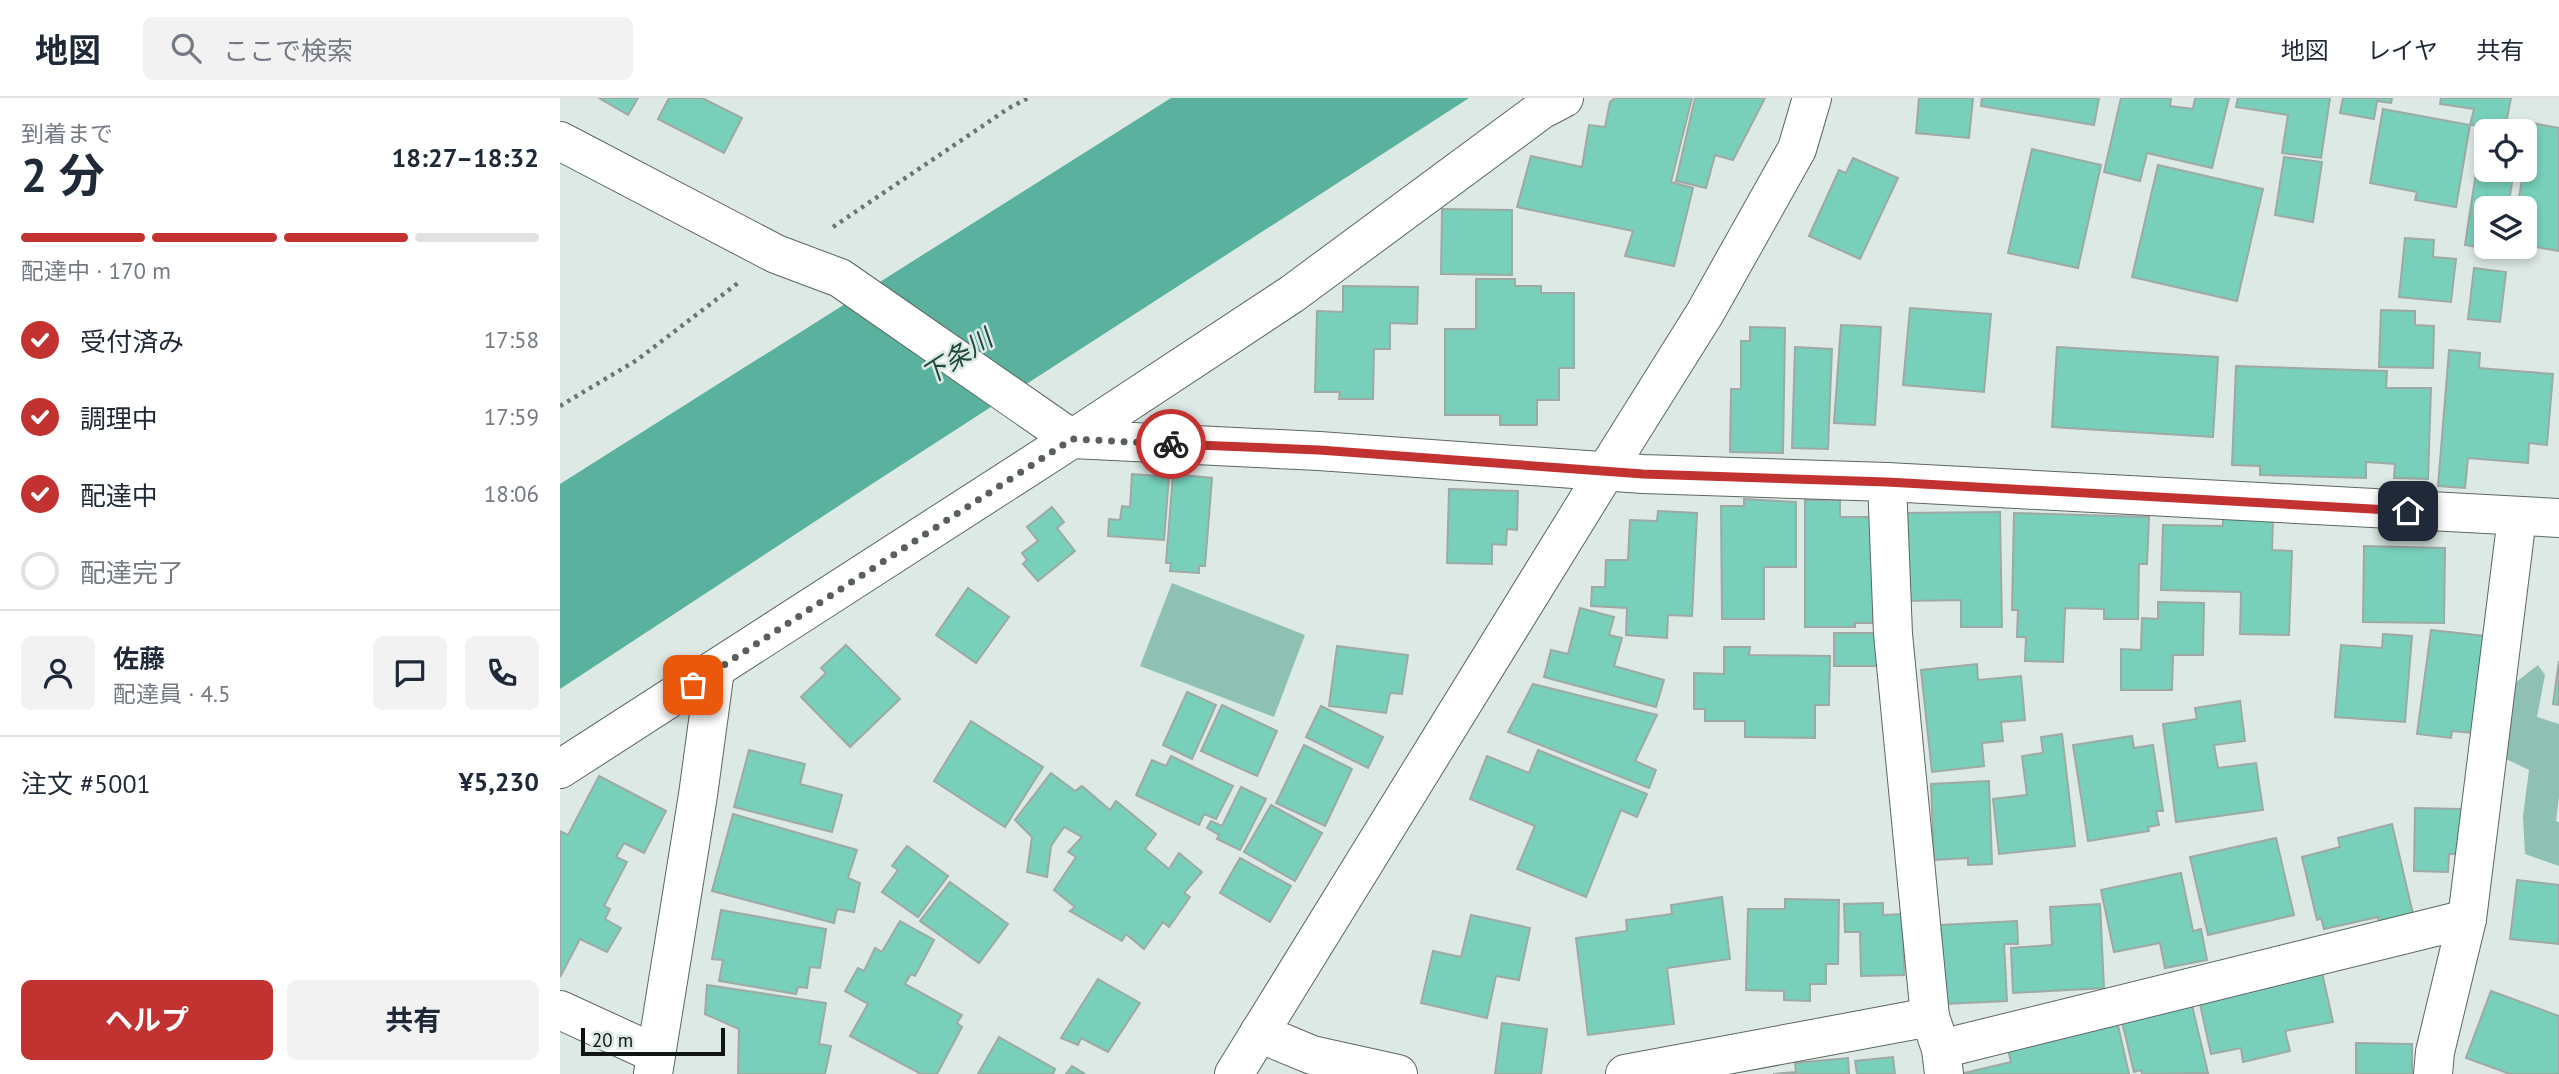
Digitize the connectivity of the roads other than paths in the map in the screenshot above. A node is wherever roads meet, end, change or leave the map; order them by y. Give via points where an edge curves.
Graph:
1 (1564, 98) edge
2 (1812, 98) edge
3 (560, 141) edge
4 (1072, 439) junction
5 (1606, 471) junction
6 (1887, 482) junction
7 (2517, 517) junction
8 (2559, 518) edge
9 (715, 670) junction
10 (560, 769) edge
11 (2467, 919) junction
12 (560, 1010) edge
13 (1259, 1033) junction
14 (1938, 1047) edge
15 (654, 1064) edge
16 (1234, 1074) edge
17 (1398, 1074) edge
18 (1625, 1074) edge
19 (2433, 1074) edge

1 - 4 street via 1541,110 1292,293
2 - 5 street via 1797,149 1705,313
3 - 4 street via 783,257 840,278
4 - 5 street via 1319,450
4 - 9 street
5 - 6 street
5 - 13 street
6 - 7 street
6 - 14 street via 1892,634
7 - 8 street
7 - 11 street
9 - 10 street
9 - 15 street
11 - 14 street
11 - 19 street
12 - 15 street
13 - 16 street
13 - 17 street via 1312,1055
14 - 18 street

